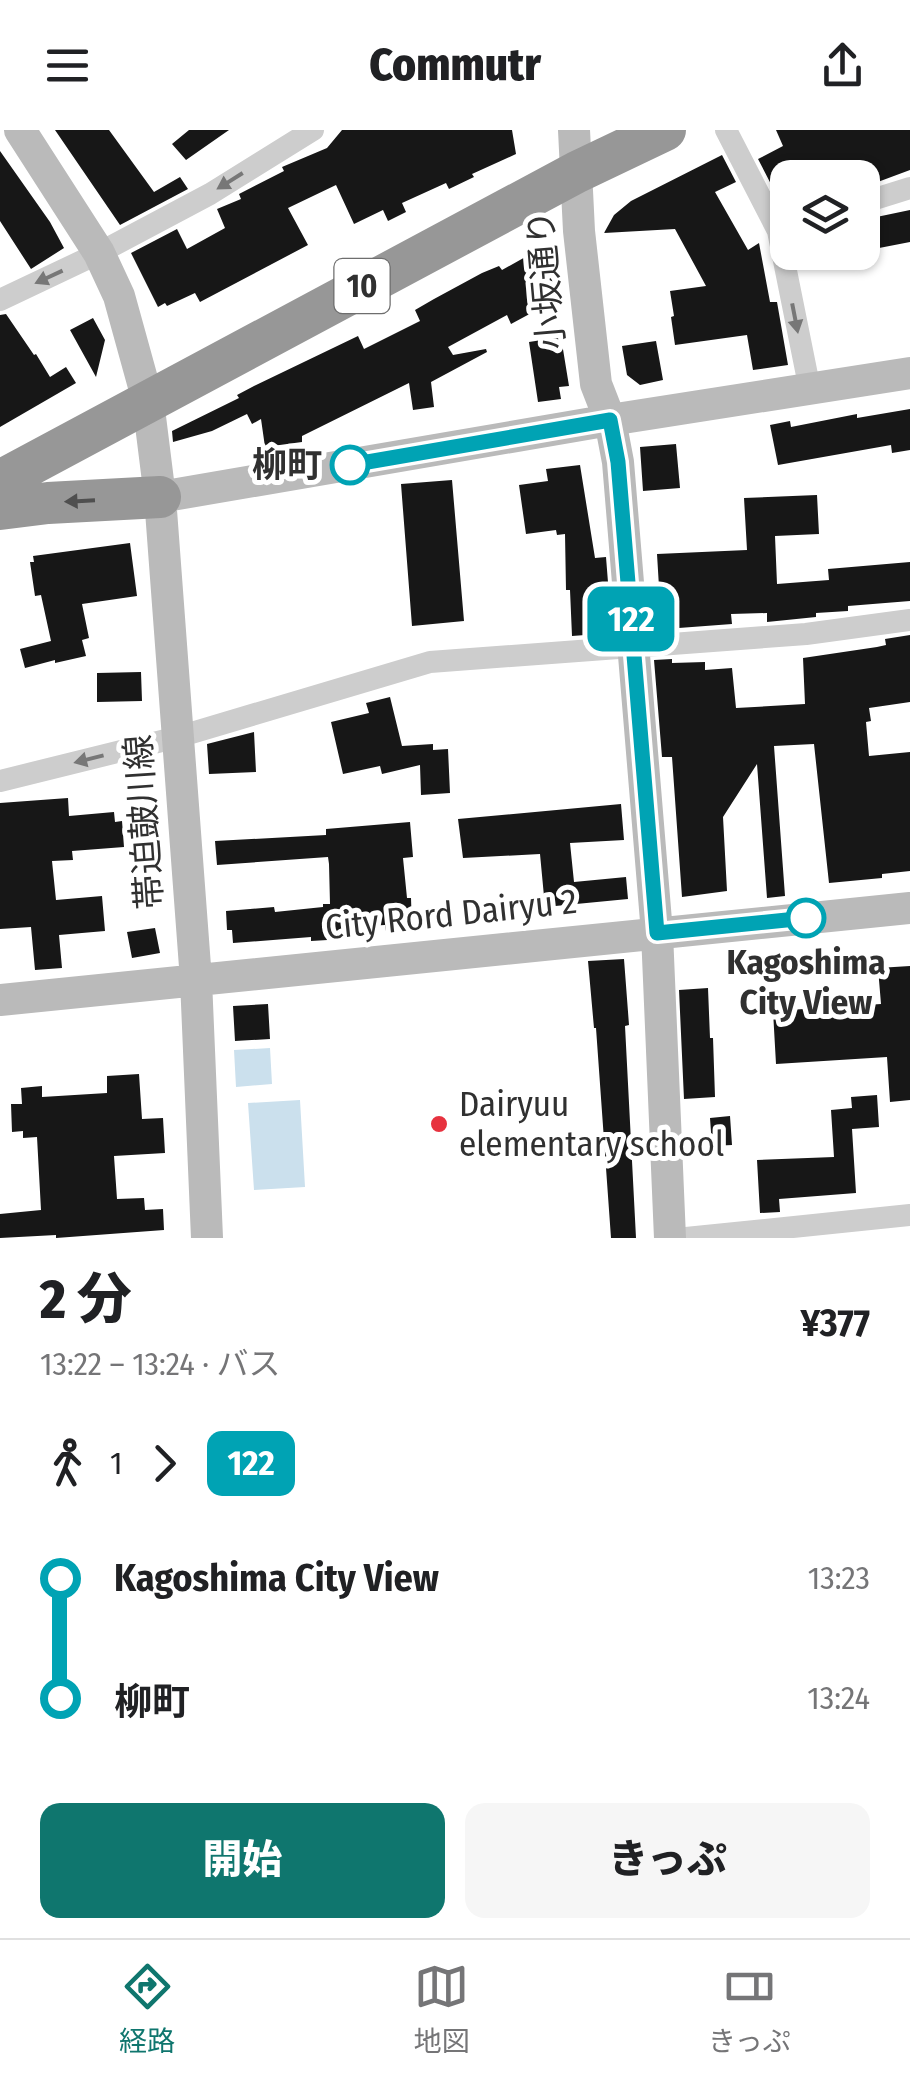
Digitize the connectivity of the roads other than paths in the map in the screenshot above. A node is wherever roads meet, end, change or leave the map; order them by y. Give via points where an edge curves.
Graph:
1 (20, 130) edge
2 (313, 130) edge
3 (664, 130) edge
4 (726, 130) edge
5 (575, 151) edge
6 (910, 188) edge
7 (880, 197) edge
8 (770, 207) edge
9 (99, 254) junction
10 (790, 270) edge
11 (0, 300) edge
12 (910, 374) edge
13 (810, 390) junction
14 (148, 401) junction
15 (610, 420) junction
16 (0, 481) edge
17 (160, 498) junction
18 (0, 509) edge
19 (910, 620) edge
20 (633, 647) junction
21 (178, 737) junction
22 (0, 781) edge
23 (910, 908) edge
24 (657, 933) junction
25 (196, 980) junction
26 (0, 1000) edge
27 (910, 1215) edge
28 (208, 1238) edge
29 (670, 1238) edge
30 (686, 1238) edge

1 - 9 street, 帯迫皷川線
2 -> 9 street
3 - 5 highway, 10
4 - 8 street
5 - 14 highway, 10
5 - 15 street, 小坂通り via 596,384
6 - 7 street
9 -> 11 street
9 - 14 street, 帯迫皷川線 via 119,296
10 -> 13 street
12 - 13 street
13 - 15 street
14 - 16 highway, 10
14 - 17 street, 帯迫皷川線
15 - 17 street
15 - 20 street, 小坂通り
17 -> 18 highway
17 - 21 street, 帯迫皷川線
19 - 20 street
20 - 21 street via 430,662
20 - 24 street, 小坂通り
21 -> 22 street
21 - 25 street, 帯迫皷川線
23 - 24 street, City Rord Dairyu 2
24 - 25 street, City Rord Dairyu 2
24 - 29 street, 小坂通り
25 - 26 street, City Rord Dairyu 2
25 - 28 street, 帯迫皷川線
27 - 30 street

